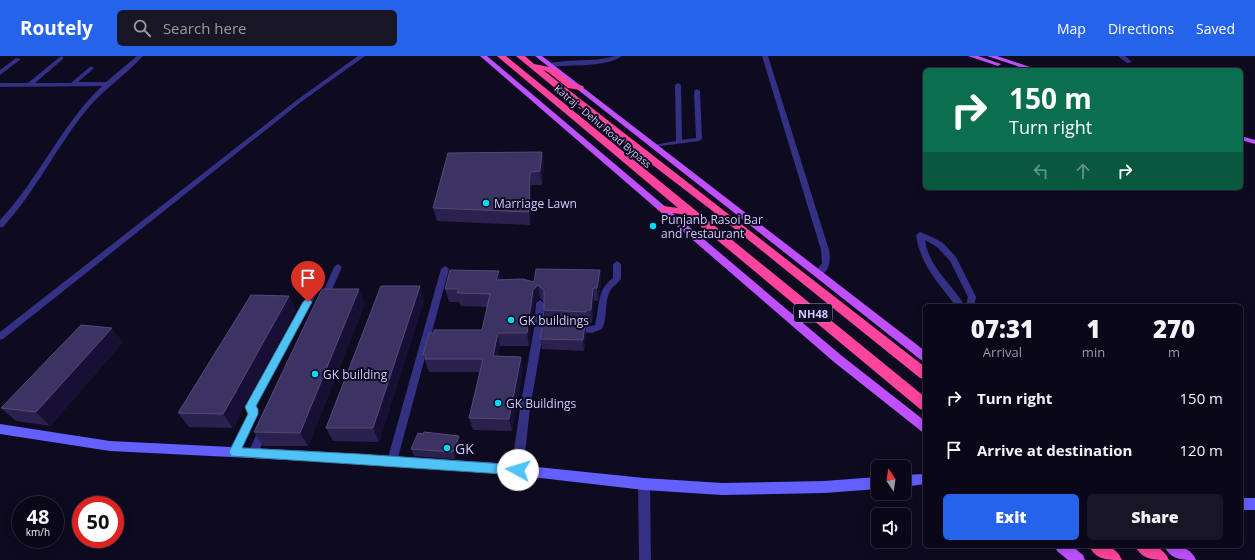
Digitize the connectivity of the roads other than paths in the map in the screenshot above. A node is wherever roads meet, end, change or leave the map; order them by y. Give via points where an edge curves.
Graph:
1 (140, 56) edge
2 (362, 56) edge
3 (483, 56) edge
4 (501, 56) edge
5 (520, 56) edge
6 (538, 56) edge
7 (619, 56) edge
8 (765, 56) edge
9 (971, 56) edge
10 (990, 56) edge
11 (1121, 56) edge
12 (61, 58) dead end
13 (18, 59) dead end
14 (1129, 62) dead end
15 (531, 65) junction
16 (549, 65) junction
17 (91, 68) dead end
18 (1010, 68) edge
19 (1029, 68) edge
20 (0, 73) edge
21 (73, 84) junction
22 (107, 84) junction
23 (0, 85) edge
24 (29, 85) junction
25 (678, 85) dead end
26 (580, 88) junction
27 (697, 91) dead end
28 (1243, 133) edge
29 (1255, 136) edge
30 (1243, 139) edge
31 (679, 141) junction
32 (1255, 142) edge
33 (655, 146) junction
34 (663, 209) junction
35 (690, 212) junction
36 (0, 225) edge
37 (617, 264) dead end
38 (338, 267) dead end
39 (445, 269) dead end
40 (819, 273) junction
41 (322, 276) dead end
42 (540, 303) dead end
43 (960, 304) edge
44 (970, 304) edge
45 (318, 311) edge
46 (561, 329) edge
47 (0, 337) edge
48 (923, 355) edge
49 (923, 372) edge
50 (923, 403) edge
51 (269, 420) edge
52 (923, 426) edge
53 (0, 429) edge
54 (234, 452) junction
55 (253, 453) junction
56 (392, 461) junction
57 (518, 470) junction
58 (923, 479) edge
59 (911, 480) edge
60 (644, 484) junction
61 (871, 484) edge
62 (1243, 504) edge
63 (1255, 504) edge
64 (1064, 548) edge
65 (1099, 548) edge
66 (1146, 548) edge
67 (1174, 548) edge
68 (645, 560) edge
69 (1078, 560) edge
70 (1114, 560) edge
71 (1161, 560) edge
72 (1189, 560) edge

1 - 22 street
2 - 47 street via 299,101
3 - 34 main road
4 - 35 highway, Katraj - Dehu Road Bypass / NH48
5 - 15 highway, NH48
6 - 16 main road
7 - 16 street via 599,62 564,62
8 - 40 street via 825,250 827,262
9 - 18 main road
10 - 19 main road
11 - 14 street
12 - 24 street
13 - 20 street
15 - 26 highway via 551,70 571,86
15 - 49 highway, NH48
16 - 26 main road
17 - 21 street
21 - 22 street
21 - 24 street
22 - 36 street via 96,93 74,121 22,200
23 - 24 street
25 - 31 street
26 - 33 main road
27 - 31 street via 699,139
28 - 29 main road
30 - 32 main road
31 - 33 street
33 - 40 main road
34 - 35 highway
34 - 52 main road via 838,359
35 - 50 highway, NH48
37 - 46 street via 617,279 605,291 599,327 592,330
38 - 45 street
39 - 56 street
40 - 48 main road
41 - 54 street via 250,407 253,414
42 - 57 street via 542,328 525,409
43 - 44 street via 929,264 920,247 920,235 931,238 952,255 972,297
51 - 55 street
53 - 54 main road via 110,446
54 - 55 main road
55 - 56 main road
56 - 57 main road
57 - 60 main road
58 - 59 main road
60 - 61 main road via 722,489
60 - 68 street
62 - 63 main road
64 - 69 main road
65 - 70 highway
66 - 71 highway
67 - 72 main road

